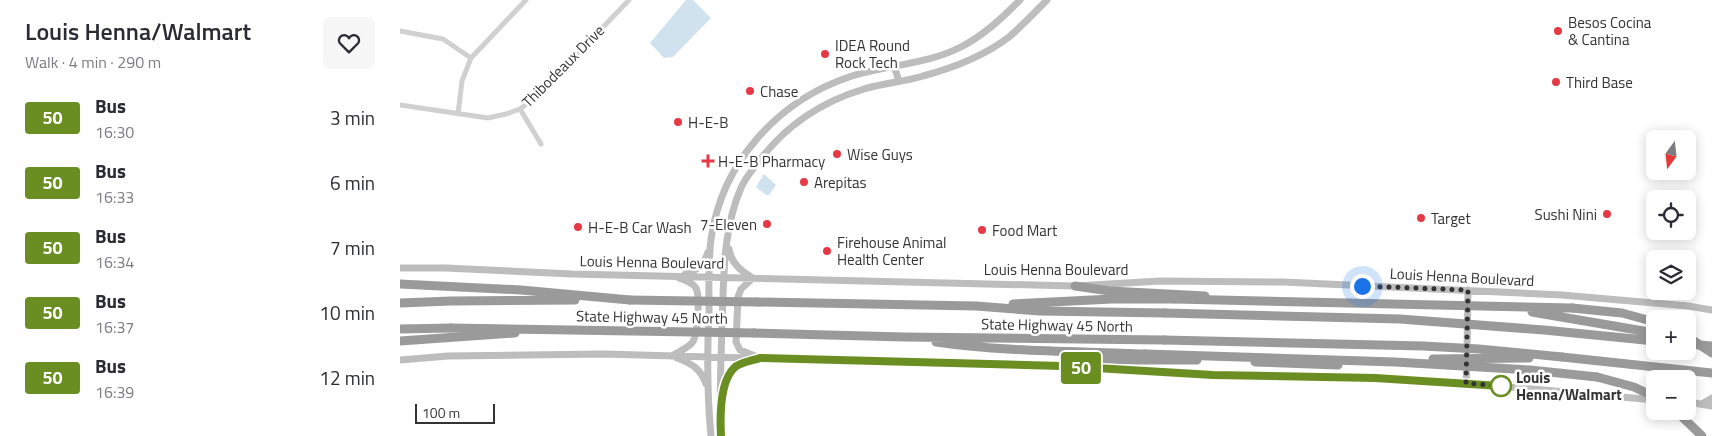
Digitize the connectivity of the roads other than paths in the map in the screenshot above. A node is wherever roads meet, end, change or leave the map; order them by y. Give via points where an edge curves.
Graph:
1 (526, 0) edge
2 (629, 0) edge
3 (1020, 0) edge
4 (1047, 0) edge
5 (400, 31) edge
6 (471, 58) junction
7 (894, 66) junction
8 (899, 81) junction
9 (400, 105) edge
10 (520, 110) junction
11 (458, 114) junction
12 (541, 144) dead end
13 (711, 240) junction
14 (727, 241) junction
15 (400, 268) edge
16 (675, 276) junction
17 (710, 277) junction
18 (724, 277) junction
19 (753, 278) junction
20 (400, 284) edge
21 (1075, 286) junction
22 (1468, 290) junction
23 (630, 300) junction
24 (400, 302) edge
25 (976, 306) junction
26 (1711, 310) edge
27 (1646, 319) edge
28 (400, 329) edge
29 (1646, 331) edge
30 (451, 332) junction
31 (904, 337) junction
32 (1646, 340) edge
33 (400, 341) edge
34 (1696, 341) edge
35 (1696, 343) edge
36 (1696, 345) edge
37 (1712, 346) edge
38 (1712, 353) edge
39 (672, 356) junction
40 (707, 356) junction
41 (721, 357) junction
42 (1562, 357) junction
43 (760, 358) junction
44 (400, 360) edge
45 (1062, 366) junction
46 (1712, 373) edge
47 (1466, 383) junction
48 (707, 387) junction
49 (1646, 394) edge
50 (1646, 398) edge
51 (1712, 398) edge
52 (722, 401) junction
53 (1696, 403) edge
54 (1702, 404) junction
55 (1712, 407) edge
56 (1685, 420) edge
57 (711, 436) edge
58 (721, 436) edge
59 (1702, 436) edge

1 - 6 street
2 - 10 street, Thibodeaux Drive
3 - 7 main road via 996,24 961,47
4 - 8 main road via 995,46 957,66
5 - 6 street via 444,39
6 - 11 street via 462,81
7 - 8 main road
7 - 13 main road via 834,82 804,97 777,117 758,137 727,182
8 - 14 main road via 843,96 808,114 785,132 741,187
9 - 11 street, Thibodeaux Drive
10 - 11 street, Thibodeaux Drive via 488,118
10 - 12 street
13 - 16 main road via 706,261 700,268
13 - 17 main road
14 - 18 main road
14 - 19 main road via 730,257 736,266
15 - 16 main road, Louis Henna Boulevard
16 - 17 main road, Louis Henna Boulevard
16 - 39 main road via 696,288 698,298 693,342
17 - 18 main road, Louis Henna Boulevard
17 - 40 main road
18 - 19 main road, Louis Henna Boulevard
18 - 41 main road
19 - 21 main road, Louis Henna Boulevard
19 - 43 main road via 741,289 738,297 736,342 740,350
20 - 23 highway
21 - 22 main road, Louis Henna Boulevard via 1160,281 1273,282
21 - 29 highway, bridge via 1110,291 1521,310
22 - 26 main road, Louis Henna Boulevard via 1562,295
22 - 47 main road
23 - 24 highway, State Highway 45 North
23 - 25 highway, State Highway 45 North, bridge
25 - 27 highway, bridge via 1175,299 1572,308 1622,312
25 - 32 highway, State Highway 45 North, bridge via 1040,311 1409,320
28 - 30 highway, State Highway 45 North
30 - 31 highway, State Highway 45 North, bridge via 568,330
30 - 33 highway
31 - 42 highway, State Highway 45 North, bridge via 1432,346
31 - 49 highway, bridge via 963,346 1530,370 1597,378 1634,387
34 - 37 highway, bridge
35 - 38 highway, bridge
36 - 37 highway, bridge
39 - 40 main road
39 - 44 main road via 448,356
39 - 48 main road via 696,368
40 - 41 main road
40 - 48 main road
41 - 43 main road
41 - 52 main road
42 - 45 highway, bridge via 1414,359 1338,366 1221,360 1105,360
42 - 46 highway, State Highway 45 North
43 - 45 main road
43 - 52 main road via 733,369
45 - 47 main road via 1213,375
47 - 50 main road
48 - 57 main road
51 - 54 main road
52 - 58 main road
53 - 54 main road
54 - 55 main road
56 - 59 highway

